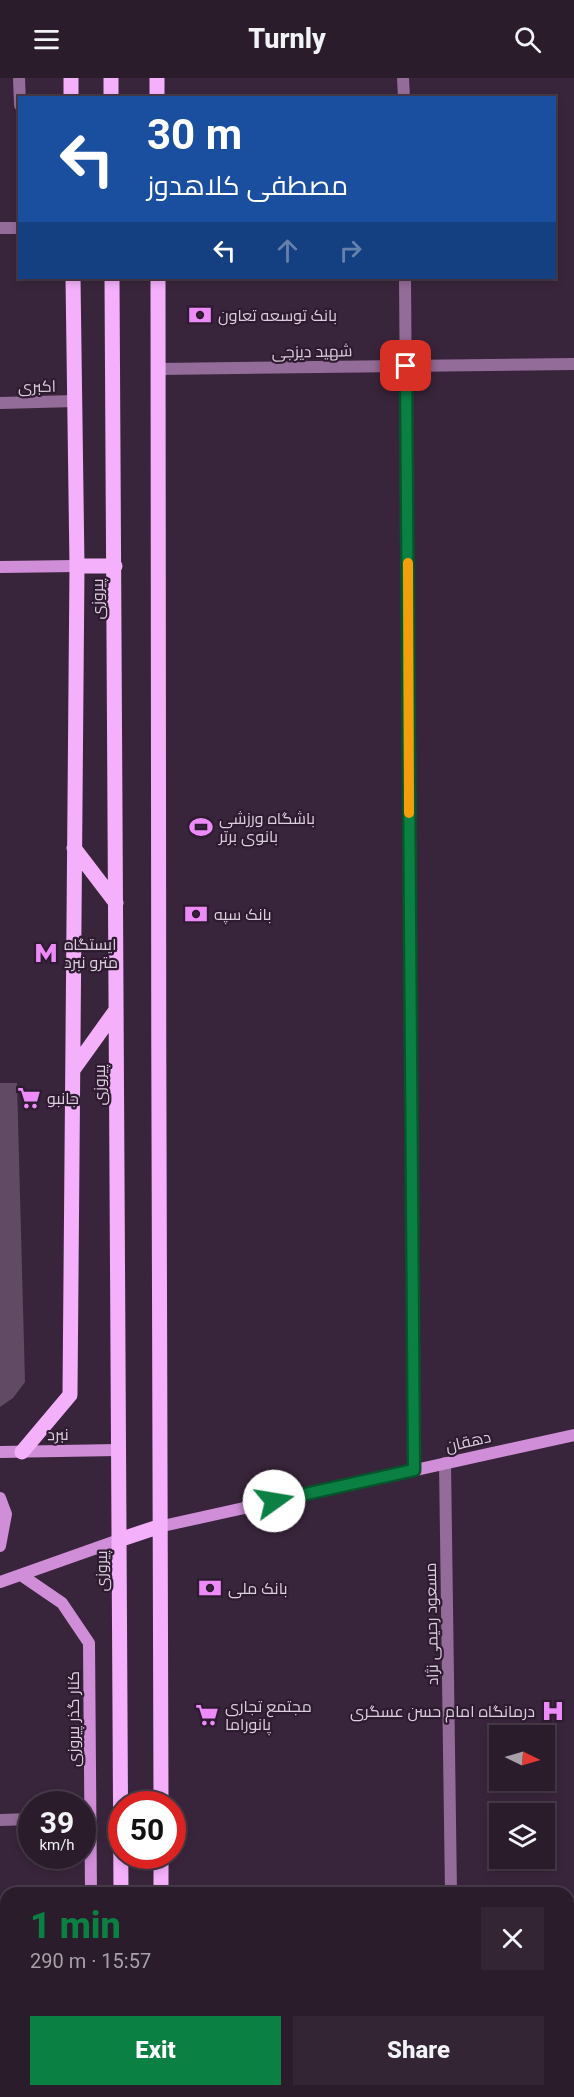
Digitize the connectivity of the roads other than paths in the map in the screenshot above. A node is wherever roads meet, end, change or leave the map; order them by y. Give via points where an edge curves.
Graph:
1 (19, 78) edge
2 (71, 78) edge
3 (111, 78) edge
4 (157, 78) edge
5 (404, 78) edge
6 (20, 96) edge
7 (71, 96) edge
8 (111, 96) edge
9 (157, 96) edge
10 (404, 96) edge
11 (0, 228) edge
12 (18, 228) edge
13 (73, 279) edge
14 (112, 279) edge
15 (158, 279) edge
16 (405, 279) edge
17 (574, 364) edge
18 (406, 366) junction
19 (159, 369) junction
20 (75, 401) junction
21 (0, 403) edge
22 (77, 566) junction
23 (115, 566) junction
24 (0, 567) edge
25 (74, 848) junction
26 (116, 903) junction
27 (116, 1010) junction
28 (73, 1070) junction
29 (574, 1435) edge
30 (118, 1450) junction
31 (0, 1452) edge
32 (22, 1452) junction
33 (445, 1463) junction
34 (414, 1470) junction
35 (0, 1498) edge
36 (158, 1527) junction
37 (119, 1540) junction
38 (0, 1546) edge
39 (21, 1575) junction
40 (0, 1582) edge
41 (86, 1791) edge
42 (161, 1791) edge
43 (18, 1819) edge
44 (0, 1820) edge
45 (89, 1869) edge
46 (161, 1869) edge
47 (91, 1887) edge
48 (121, 1887) edge
49 (161, 1887) edge
50 (451, 1887) edge

1 - 6 street
2 - 7 main road
3 - 8 main road
4 - 9 main road
5 - 10 street
11 - 12 street
13 - 20 main road
14 - 23 main road, پیروزی
15 - 19 main road
16 - 18 street
17 - 18 street, شهید دیزجی
18 - 19 street, شهید دیزجی
18 - 34 street
19 - 36 main road
20 - 21 street, اکبری
20 - 22 main road
22 - 23 main road
22 - 24 main road
22 - 25 main road
23 - 26 main road, پیروزی
25 - 26 main road
25 - 28 main road
26 - 27 main road, پیروزی
27 - 28 main road
27 - 30 main road, پیروزی
28 - 32 main road via 70,1395
29 - 33 main road, دهقان
30 - 32 main road, نبرد
30 - 37 main road, پیروزی
31 - 32 main road, نبرد
33 - 34 main road, دهقان
33 - 50 street, مسعود رحیمی نژاد
34 - 36 main road, دهقان
35 - 38 main road via 6,1514
36 - 37 main road
36 - 42 main road
37 - 39 main road
37 - 48 main road, پیروزی
39 - 40 main road
39 - 41 main road, کنار گذر پیروزی via 62,1604 89,1643
43 - 44 street
45 - 47 main road, کنار گذر پیروزی
46 - 49 main road

